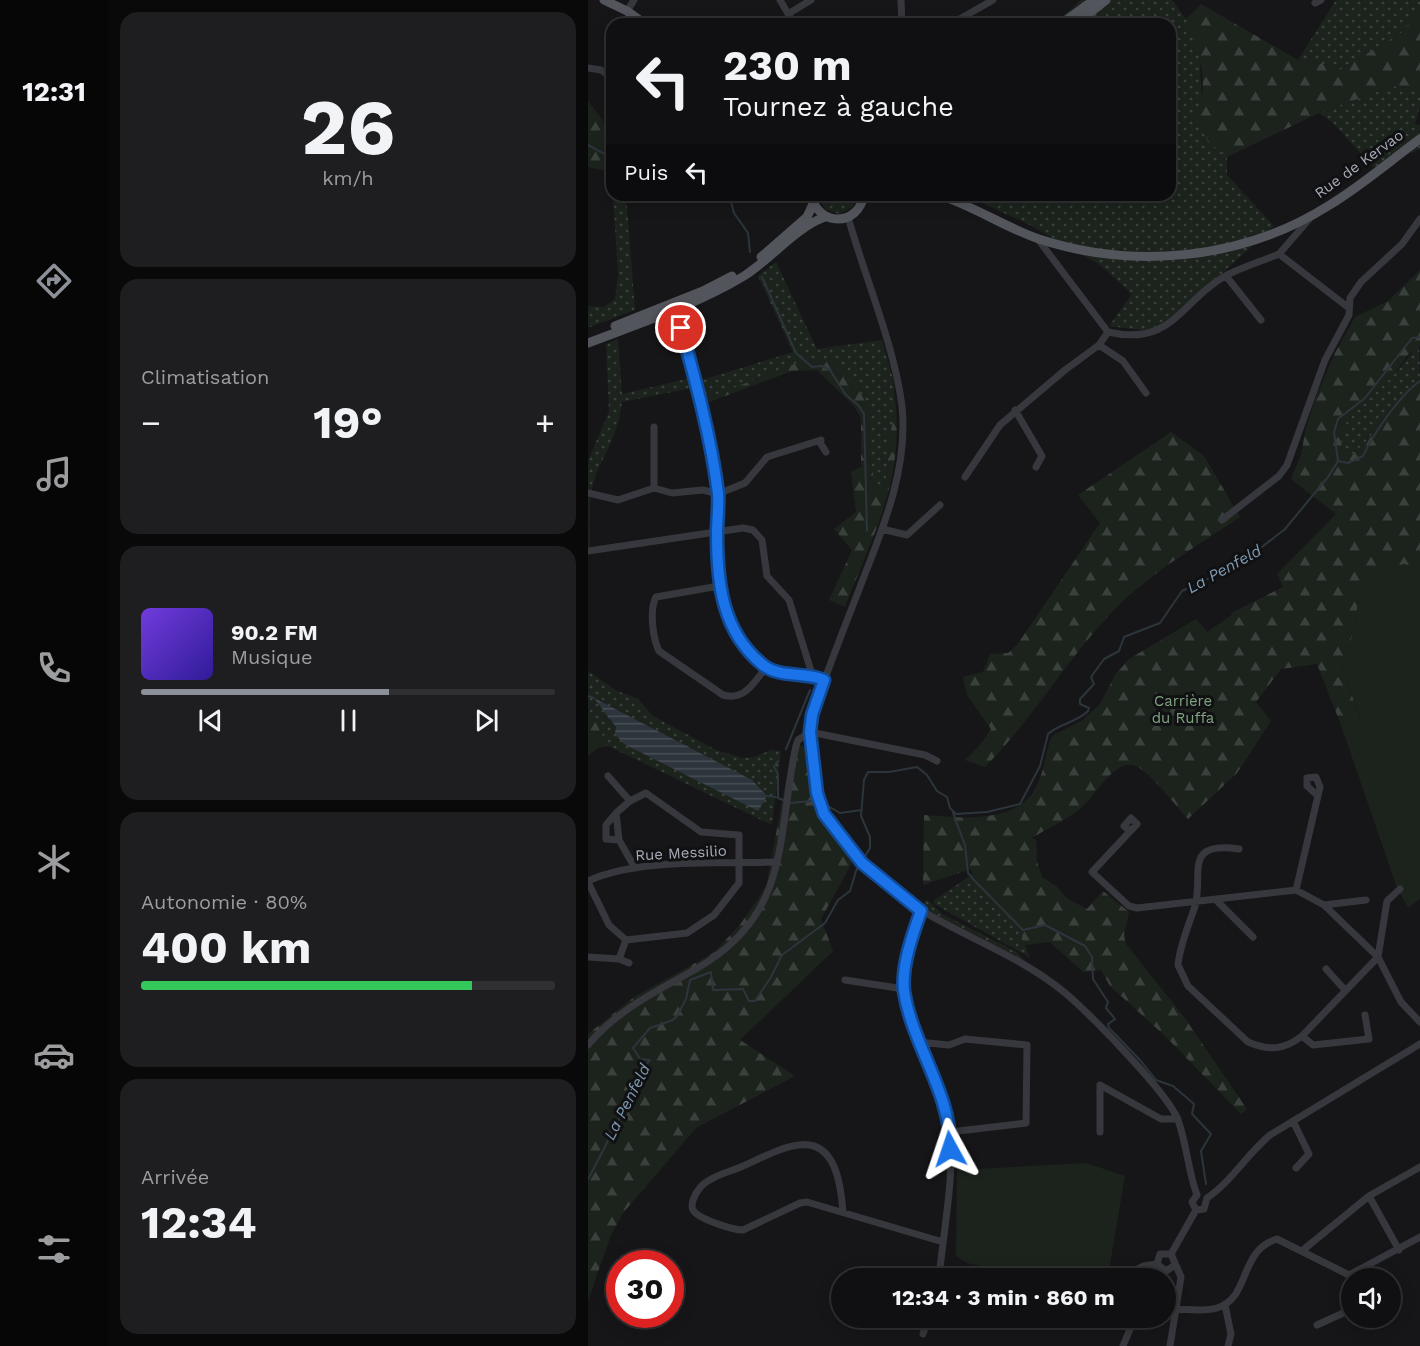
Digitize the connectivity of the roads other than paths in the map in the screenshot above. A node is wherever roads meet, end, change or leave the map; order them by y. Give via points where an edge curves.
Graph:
1 (604, 0) edge
2 (634, 0) edge
3 (780, 0) edge
4 (811, 0) edge
5 (901, 0) edge
6 (993, 0) edge
7 (1094, 0) edge
8 (1106, 0) edge
9 (627, 11) junction
10 (788, 14) junction
11 (637, 18) edge
12 (790, 18) edge
13 (902, 18) edge
14 (962, 18) edge
15 (1069, 18) edge
16 (1084, 18) edge
17 (588, 68) edge
18 (606, 74) edge
19 (1420, 141) edge
20 (812, 201) edge
21 (813, 201) edge
22 (863, 201) edge
23 (953, 201) edge
24 (1314, 214) junction
25 (825, 217) junction
26 (848, 217) junction
27 (1420, 219) edge
28 (1036, 238) junction
29 (1279, 254) junction
30 (1226, 276) junction
31 (1349, 308) junction
32 (676, 309) junction
33 (1261, 320) dead end
34 (1108, 332) junction
35 (588, 337) edge
36 (588, 343) edge
37 (1099, 345) junction
38 (1146, 393) dead end
39 (1015, 410) junction
40 (654, 427) dead end
41 (826, 452) dead end
42 (1036, 467) dead end
43 (965, 477) dead end
44 (654, 488) junction
45 (589, 494) edge
46 (718, 494) junction
47 (940, 505) dead end
48 (1222, 520) dead end
49 (882, 529) junction
50 (717, 533) junction
51 (588, 551) edge
52 (719, 586) junction
53 (766, 668) junction
54 (812, 674) junction
55 (824, 680) junction
56 (810, 732) junction
57 (937, 761) dead end
58 (608, 776) dead end
59 (1317, 795) dead end
60 (630, 801) junction
61 (616, 813) junction
62 (1130, 831) dead end
63 (618, 840) junction
64 (1239, 849) dead end
65 (777, 862) junction
66 (739, 863) junction
67 (635, 868) junction
68 (588, 882) edge
69 (1400, 889) dead end
70 (1296, 890) junction
71 (1366, 900) dead end
72 (1216, 901) junction
73 (1196, 902) junction
74 (1324, 904) junction
75 (921, 911) junction
76 (1253, 937) dead end
77 (626, 940) junction
78 (588, 957) edge
79 (1378, 957) junction
80 (619, 959) junction
81 (629, 963) dead end
82 (1326, 969) dead end
83 (845, 980) dead end
84 (904, 990) junction
85 (1345, 990) junction
86 (1365, 1015) dead end
87 (1420, 1022) edge
88 (1302, 1036) junction
89 (918, 1042) junction
90 (1420, 1044) edge
91 (588, 1045) edge
92 (1178, 1119) junction
93 (1293, 1121) junction
94 (950, 1131) junction
95 (1100, 1131) dead end
96 (1420, 1167) edge
97 (1296, 1168) dead end
98 (1197, 1195) junction
99 (1369, 1196) junction
100 (1207, 1198) junction
101 (1196, 1210) junction
102 (843, 1212) junction
103 (1420, 1237) edge
104 (943, 1242) junction
105 (1303, 1250) junction
106 (1398, 1250) junction
107 (1171, 1254) junction
108 (1175, 1265) junction
109 (1159, 1267) junction
110 (940, 1268) edge
111 (1141, 1268) edge
112 (1367, 1268) edge
113 (1341, 1270) edge
114 (1176, 1298) edge
115 (1225, 1305) junction
116 (1176, 1309) edge
117 (1341, 1314) edge
118 (1317, 1325) dead end
119 (925, 1328) edge
120 (1131, 1328) edge
121 (1172, 1328) edge
122 (923, 1334) dead end
123 (1123, 1346) edge
124 (1170, 1346) edge
125 (1228, 1346) edge

1 - 9 main road
2 - 9 street
3 - 10 street
4 - 10 street
5 - 13 street
6 - 14 street
7 - 15 main road
8 - 16 main road
9 - 11 main road
10 - 12 street
17 - 18 street
19 - 24 main road, Rue de Kervao
20 - 35 main road via 807,217 740,272
21 - 25 main road
22 - 26 main road
23 - 28 main road, Rue de Kervao
24 - 28 main road, Rue de Kervao via 1267,236 1219,250 1164,257 1085,250
24 - 29 street
25 - 26 main road
25 - 32 main road via 808,224 745,275
26 - 49 street via 902,408 898,477
27 - 31 street via 1390,256 1361,282 1350,298
28 - 34 street
29 - 30 street
29 - 31 street
30 - 33 street
30 - 34 street via 1153,333 1136,336
31 - 48 street via 1325,360 1287,465 1270,484
32 - 36 main road
32 - 46 street
34 - 37 street
37 - 38 street via 1123,361
37 - 39 street
39 - 42 street via 1042,456
39 - 43 street via 1000,425
40 - 44 street
41 - 46 street via 820,441 767,458 745,483
44 - 45 street via 618,500
44 - 46 street via 672,493 703,490
46 - 50 street
47 - 49 street via 907,535
49 - 55 street
50 - 51 street
50 - 52 street
50 - 54 street via 742,528 759,535 767,576 789,600
52 - 53 street via 737,637
52 - 53 street via 656,597 654,621 659,651 733,698 745,694
53 - 54 street via 800,676
54 - 55 street
55 - 56 street
56 - 57 street via 925,755
56 - 65 street via 798,740
56 - 75 street via 817,793 824,814 851,851
58 - 60 street
59 - 70 street
60 - 61 street
60 - 66 street via 646,793 701,832 739,835
61 - 63 street
61 - 63 street via 606,825 606,839
62 - 73 street via 1092,872 1129,906
63 - 67 street
64 - 73 street via 1214,849 1200,859 1196,868
65 - 66 street, Rue Messilio
65 - 91 street via 766,900 731,944 613,1019
66 - 67 street, Rue Messilio
66 - 77 street via 740,883 714,915 687,933
67 - 68 street, Rue Messilio via 610,872
68 - 77 street via 609,924
69 - 79 street via 1387,901
70 - 72 street
70 - 74 street
71 - 74 street
72 - 73 street
72 - 76 street
73 - 88 street via 1178,965 1188,986 1248,1042 1260,1048 1290,1045
74 - 79 street
75 - 84 street via 909,948
75 - 92 street via 1015,958 1064,992 1160,1092
77 - 80 street
78 - 80 street
79 - 85 street
79 - 87 street via 1401,1002
80 - 81 street
82 - 85 street
83 - 84 street
84 - 89 street
85 - 88 street
86 - 88 street via 1369,1039 1313,1045
89 - 94 street
89 - 94 street via 949,1045 965,1039 1027,1045 1026,1123
90 - 93 street
92 - 95 street via 1161,1119 1100,1085
92 - 98 street
93 - 97 street via 1309,1154
93 - 100 street via 1255,1147
94 - 104 street
96 - 99 street
98 - 100 street
98 - 101 street via 1192,1202
99 - 105 street
99 - 106 street
100 - 101 street via 1204,1209
101 - 107 street
102 - 102 street via 834,1163 806,1144 704,1183 692,1206 702,1217 736,1230 800,1203 816,1203
102 - 104 street
103 - 106 street
104 - 110 street
105 - 113 street
105 - 115 street via 1277,1239 1263,1245 1249,1262 1238,1292
106 - 112 street
107 - 108 street
107 - 109 street via 1160,1254
108 - 109 street via 1169,1271
108 - 114 street via 1180,1277
109 - 111 street
115 - 116 street
115 - 125 street via 1231,1334
117 - 118 street
119 - 122 street
120 - 123 street
121 - 124 street

